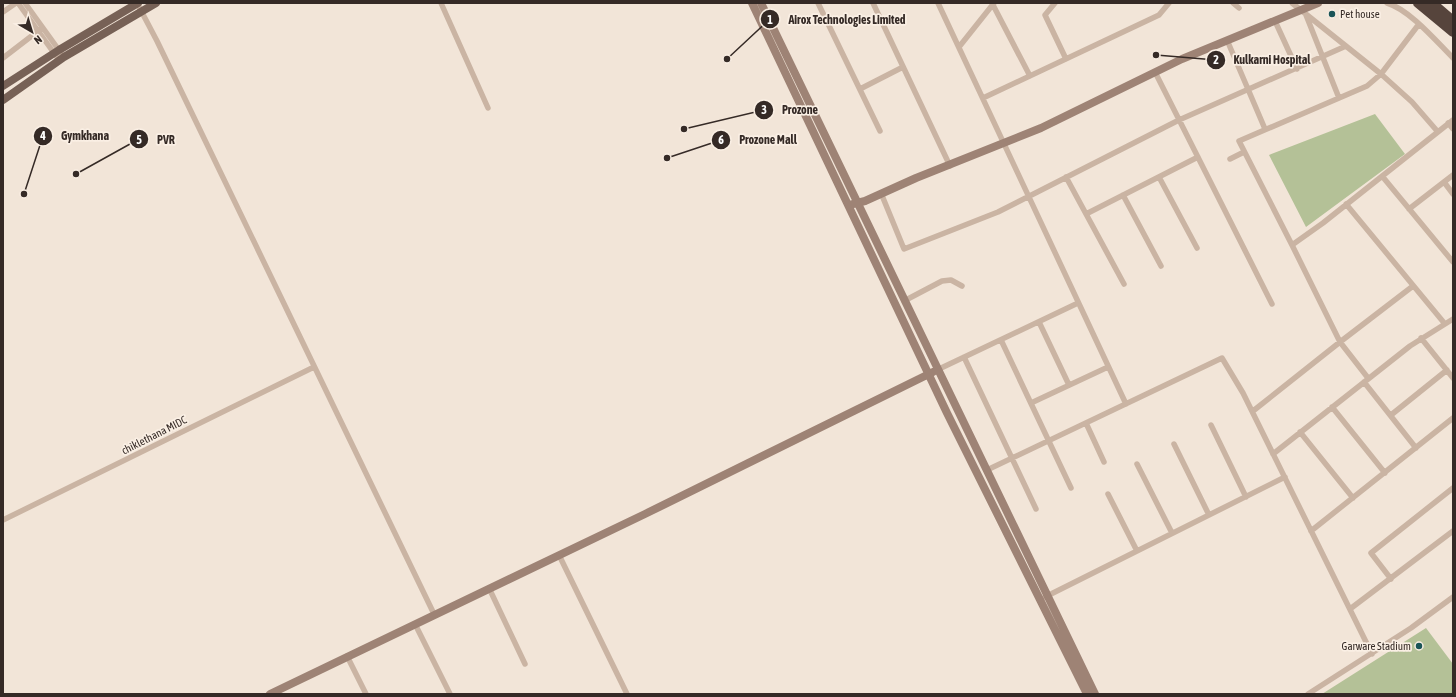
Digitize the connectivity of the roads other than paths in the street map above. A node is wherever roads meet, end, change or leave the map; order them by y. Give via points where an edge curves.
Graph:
1 (17, 3) edge
2 (25, 3) edge
3 (137, 3) edge
4 (156, 3) edge
5 (440, 3) edge
6 (752, 3) edge
7 (761, 3) edge
8 (818, 3) edge
9 (873, 3) edge
10 (938, 3) edge
11 (1055, 3) edge
12 (1169, 3) edge
13 (1233, 3) edge
14 (1292, 3) edge
15 (1318, 3) edge
16 (1387, 3) edge
17 (1418, 3) edge
18 (1432, 3) edge
19 (994, 4) edge
20 (1239, 8) dead end
21 (141, 11) junction
22 (3, 12) edge
23 (1304, 12) junction
24 (1275, 21) junction
25 (1453, 21) edge
26 (1419, 24) junction
27 (41, 29) junction
28 (1453, 32) edge
29 (1227, 40) junction
30 (1346, 46) junction
31 (959, 47) junction
32 (59, 55) junction
33 (3, 58) edge
34 (1323, 58) junction
35 (1453, 58) edge
36 (1066, 59) junction
37 (903, 67) junction
38 (1297, 69) junction
39 (1155, 72) junction
40 (1381, 74) junction
41 (1030, 76) junction
42 (3, 86) edge
43 (860, 89) junction
44 (1248, 90) junction
45 (983, 98) junction
46 (1340, 98) junction
47 (3, 100) edge
48 (488, 108) dead end
49 (1179, 120) junction
50 (1451, 122) edge
51 (1266, 129) junction
52 (1453, 129) edge
53 (880, 131) dead end
54 (1438, 132) junction
55 (1004, 144) junction
56 (1244, 152) junction
57 (1198, 157) junction
58 (1230, 159) dead end
59 (950, 166) junction
60 (1453, 175) edge
61 (1159, 176) junction
62 (1382, 176) junction
63 (1066, 177) junction
64 (1444, 182) junction
65 (881, 193) junction
66 (1453, 194) edge
67 (1123, 195) junction
68 (1028, 196) junction
69 (861, 204) junction
70 (1346, 204) junction
71 (850, 209) junction
72 (1409, 209) junction
73 (1086, 214) junction
74 (1292, 245) junction
75 (1197, 248) dead end
76 (1453, 262) edge
77 (1161, 266) dead end
78 (1124, 284) dead end
79 (962, 286) dead end
80 (1413, 286) junction
81 (904, 300) junction
82 (1078, 303) junction
83 (1272, 304) dead end
84 (1453, 319) edge
85 (1039, 322) junction
86 (1445, 324) junction
87 (1422, 338) junction
88 (1001, 340) junction
89 (1340, 342) junction
90 (964, 358) junction
91 (314, 367) junction
92 (1108, 367) junction
93 (939, 369) junction
94 (1447, 370) junction
95 (929, 374) junction
96 (1453, 378) edge
97 (1366, 380) junction
98 (1068, 385) junction
99 (1031, 403) junction
100 (1126, 404) junction
101 (1332, 407) junction
102 (1252, 411) junction
103 (1390, 415) junction
104 (1453, 418) edge
105 (1086, 423) junction
106 (1212, 425) dead end
107 (1300, 432) junction
108 (1049, 441) junction
109 (1174, 444) dead end
110 (1416, 448) junction
111 (1273, 454) junction
112 (1012, 458) junction
113 (1104, 462) dead end
114 (1137, 464) dead end
115 (987, 470) junction
116 (1385, 473) junction
117 (1285, 477) junction
118 (1071, 488) dead end
119 (1453, 488) edge
120 (1108, 494) dead end
121 (1246, 497) junction
122 (1353, 498) junction
123 (1036, 509) dead end
124 (1209, 515) junction
125 (3, 520) edge
126 (1311, 531) junction
127 (1453, 531) edge
128 (1172, 533) junction
129 (1137, 551) junction
130 (559, 555) junction
131 (1390, 579) junction
132 (489, 588) junction
133 (1453, 596) edge
134 (1044, 598) junction
135 (1350, 609) junction
136 (434, 614) junction
137 (415, 624) junction
138 (1372, 654) junction
139 (347, 656) junction
140 (1073, 656) junction
141 (525, 664) dead end
142 (282, 691) edge
143 (270, 694) edge
144 (366, 694) edge
145 (450, 694) edge
146 (627, 694) edge
147 (1087, 694) edge
148 (1095, 694) edge
149 (1308, 694) edge

1 - 22 street
1 - 27 street
2 - 27 street
3 - 21 street
3 - 32 main road
4 - 21 main road
5 - 48 street
6 - 71 street
7 - 69 street
8 - 43 street
9 - 37 street
10 - 31 street
11 - 36 street via 1045,15
12 - 36 street via 1159,15
13 - 20 street
14 - 23 street
15 - 23 street
16 - 26 street via 1396,6
17 - 28 highway
18 - 25 highway
19 - 31 street
19 - 41 street
21 - 32 main road
21 - 91 street
23 - 24 street
23 - 30 street
23 - 34 street
24 - 29 street
24 - 38 street
26 - 35 street
26 - 40 street
27 - 32 street
27 - 33 street
29 - 39 street
29 - 44 street
30 - 34 street
30 - 40 street
31 - 45 street
32 - 42 main road
32 - 47 main road
34 - 38 street
34 - 46 street
36 - 41 street
37 - 43 street
37 - 59 street
38 - 44 street
39 - 49 street
39 - 55 street
40 - 46 street via 1367,86
40 - 54 street via 1412,102
41 - 45 street
43 - 53 street
44 - 49 street
44 - 51 street
45 - 55 street
46 - 51 street
49 - 57 street
49 - 63 street
50 - 52 street
50 - 54 street
51 - 56 street via 1239,141
54 - 62 street
55 - 59 street
55 - 68 street
56 - 58 street
56 - 74 street
57 - 61 street
57 - 83 street
59 - 65 street
60 - 64 street
61 - 67 street
61 - 75 street
62 - 70 street
62 - 72 street
63 - 68 street
63 - 73 street
64 - 66 street
64 - 72 street
65 - 68 street via 904,249 998,212
65 - 69 street
67 - 73 street
67 - 77 street
68 - 82 street
69 - 71 street
69 - 81 street
70 - 74 street
70 - 80 street
71 - 95 street
72 - 76 street
73 - 78 street
74 - 89 street
79 - 81 street via 951,280 942,280
80 - 86 street
80 - 89 street
81 - 93 street
82 - 85 street
82 - 92 street
84 - 86 street
85 - 88 street
85 - 98 street
86 - 87 street
87 - 94 street
87 - 97 street
88 - 90 street
88 - 99 street
89 - 97 street
89 - 102 street
90 - 93 street
90 - 112 street
91 - 125 street, chiklethana MIDC
91 - 136 street
92 - 98 street
92 - 100 street
93 - 95 street
93 - 115 street
94 - 96 street
94 - 103 street
95 - 130 street
95 - 134 street
97 - 101 street
97 - 103 street
98 - 99 street
99 - 108 street
100 - 102 street via 1222,358
100 - 105 street
101 - 107 street
101 - 116 street
102 - 111 street
103 - 110 street
104 - 110 street
105 - 108 street
105 - 113 street
106 - 121 street
107 - 111 street
107 - 122 street
108 - 112 street
108 - 118 street
109 - 124 street
110 - 116 street
111 - 117 street
112 - 115 street
112 - 123 street
114 - 128 street
115 - 134 street
116 - 122 street
117 - 121 street
117 - 126 street
119 - 131 street via 1370,553
120 - 129 street
121 - 124 street
122 - 126 street
124 - 128 street
126 - 135 street
127 - 131 street
128 - 129 street
129 - 134 street
130 - 132 street
130 - 146 street
131 - 135 street
132 - 136 street
132 - 141 street
133 - 138 street
134 - 140 street
135 - 138 street
136 - 137 street
137 - 139 street
137 - 145 street
138 - 149 street
139 - 142 street
139 - 144 street
140 - 147 street
140 - 148 street
142 - 143 street

